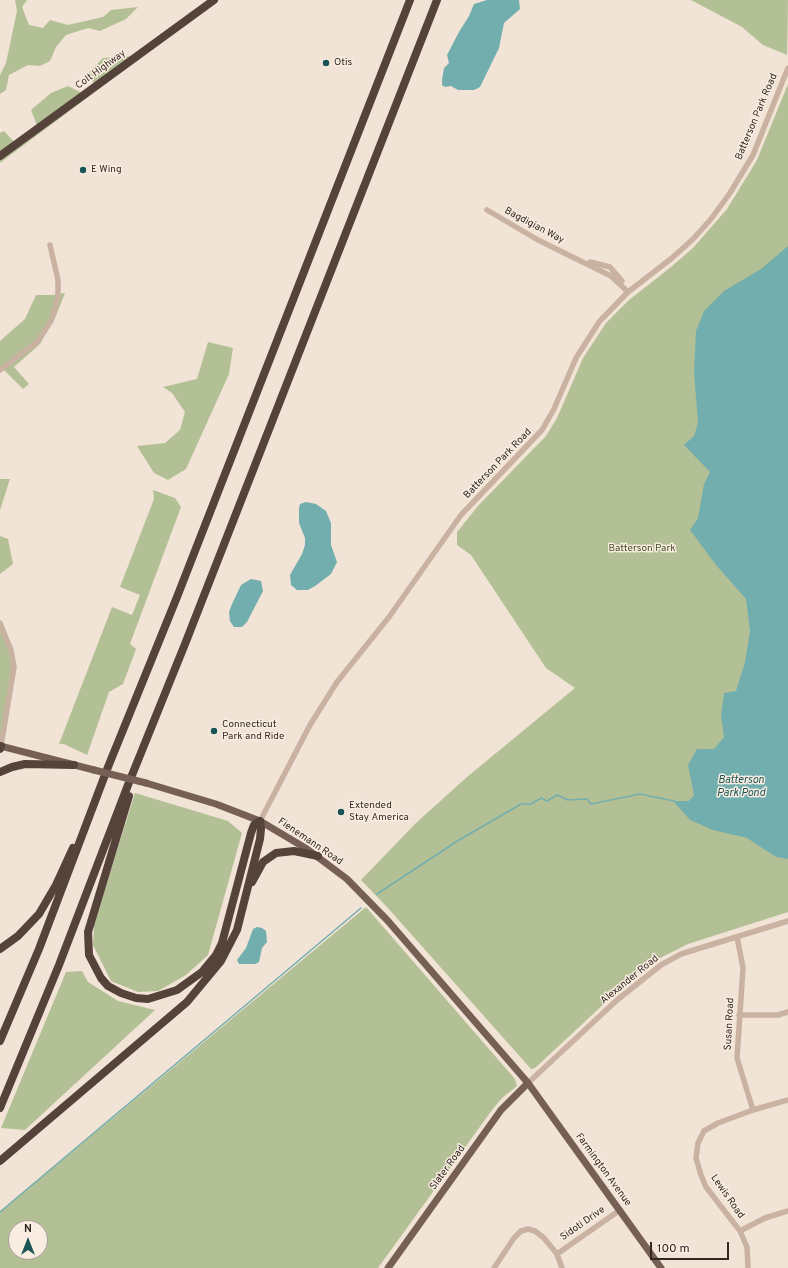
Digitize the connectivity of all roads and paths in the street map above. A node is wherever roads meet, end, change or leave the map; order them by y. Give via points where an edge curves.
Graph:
1 (214, 0) edge
2 (410, 0) edge
3 (437, 0) edge
4 (788, 68) edge
5 (0, 156) edge
6 (487, 210) dead end
7 (50, 245) dead end
8 (628, 292) junction
9 (0, 370) edge
10 (0, 623) edge
11 (0, 747) edge
12 (141, 753) junction
13 (74, 765) junction
14 (0, 772) edge
15 (260, 821) junction
16 (83, 835) junction
17 (318, 856) junction
18 (248, 888) junction
19 (788, 920) edge
20 (737, 937) junction
21 (0, 949) edge
22 (788, 1012) edge
23 (738, 1015) junction
24 (0, 1041) edge
25 (528, 1083) junction
26 (788, 1100) edge
27 (0, 1108) edge
28 (754, 1110) junction
29 (0, 1161) edge
30 (620, 1210) junction
31 (788, 1211) edge
32 (740, 1231) junction
33 (557, 1254) junction
34 (388, 1268) edge
35 (494, 1268) edge
36 (562, 1268) edge
37 (661, 1268) edge
38 (748, 1268) edge

1 - 5 highway, Colt Highway
2 - 16 highway
3 - 12 highway
4 - 8 street, Batterson Park Road via 753,155 726,200 683,249
6 - 8 street, Bagdigian Way via 538,240 573,256 610,267
7 - 9 street via 58,280 58,298 51,321 37,342
8 - 15 street, Batterson Park Road via 599,322 582,346 542,430 461,515 389,617 333,688 307,730
10 - 11 street via 11,650 14,667
11 - 13 main road, Fienemann Road
12 - 15 highway via 87,935 92,965 104,982 117,992 139,998 164,995 188,984 212,960 220,949 227,930 251,832 254,825
12 - 27 highway via 50,990
13 - 14 highway via 25,764
13 - 15 main road, Fienemann Road, bridge via 211,802
15 - 17 main road, Fienemann Road
15 - 18 highway via 261,832
16 - 21 highway via 71,851 56,885 39,914 18,936
16 - 24 highway
17 - 18 highway via 294,850 274,853 263,862
17 - 25 main road, Fienemann Road via 347,879 381,913
18 - 29 highway via 230,945 196,992 170,1018
19 - 20 street, Alexander Road
20 - 23 street, Susan Road via 743,968
20 - 25 street, Alexander Road via 681,954 661,965 617,1000
22 - 23 street via 778,1015
23 - 28 street, Susan Road via 737,1058
25 - 30 main road, Farmington Avenue
25 - 34 main road, Slater Road via 501,1110
26 - 28 street, Lewis Road
28 - 32 street, Lewis Road via 704,1131 698,1143 696,1158 706,1187
30 - 33 street, Sidoti Drive
30 - 37 main road, Farmington Avenue
31 - 32 street via 765,1218
32 - 38 street, Lewis Road via 747,1247
33 - 35 street via 544,1238 528,1229 514,1238
33 - 36 street

